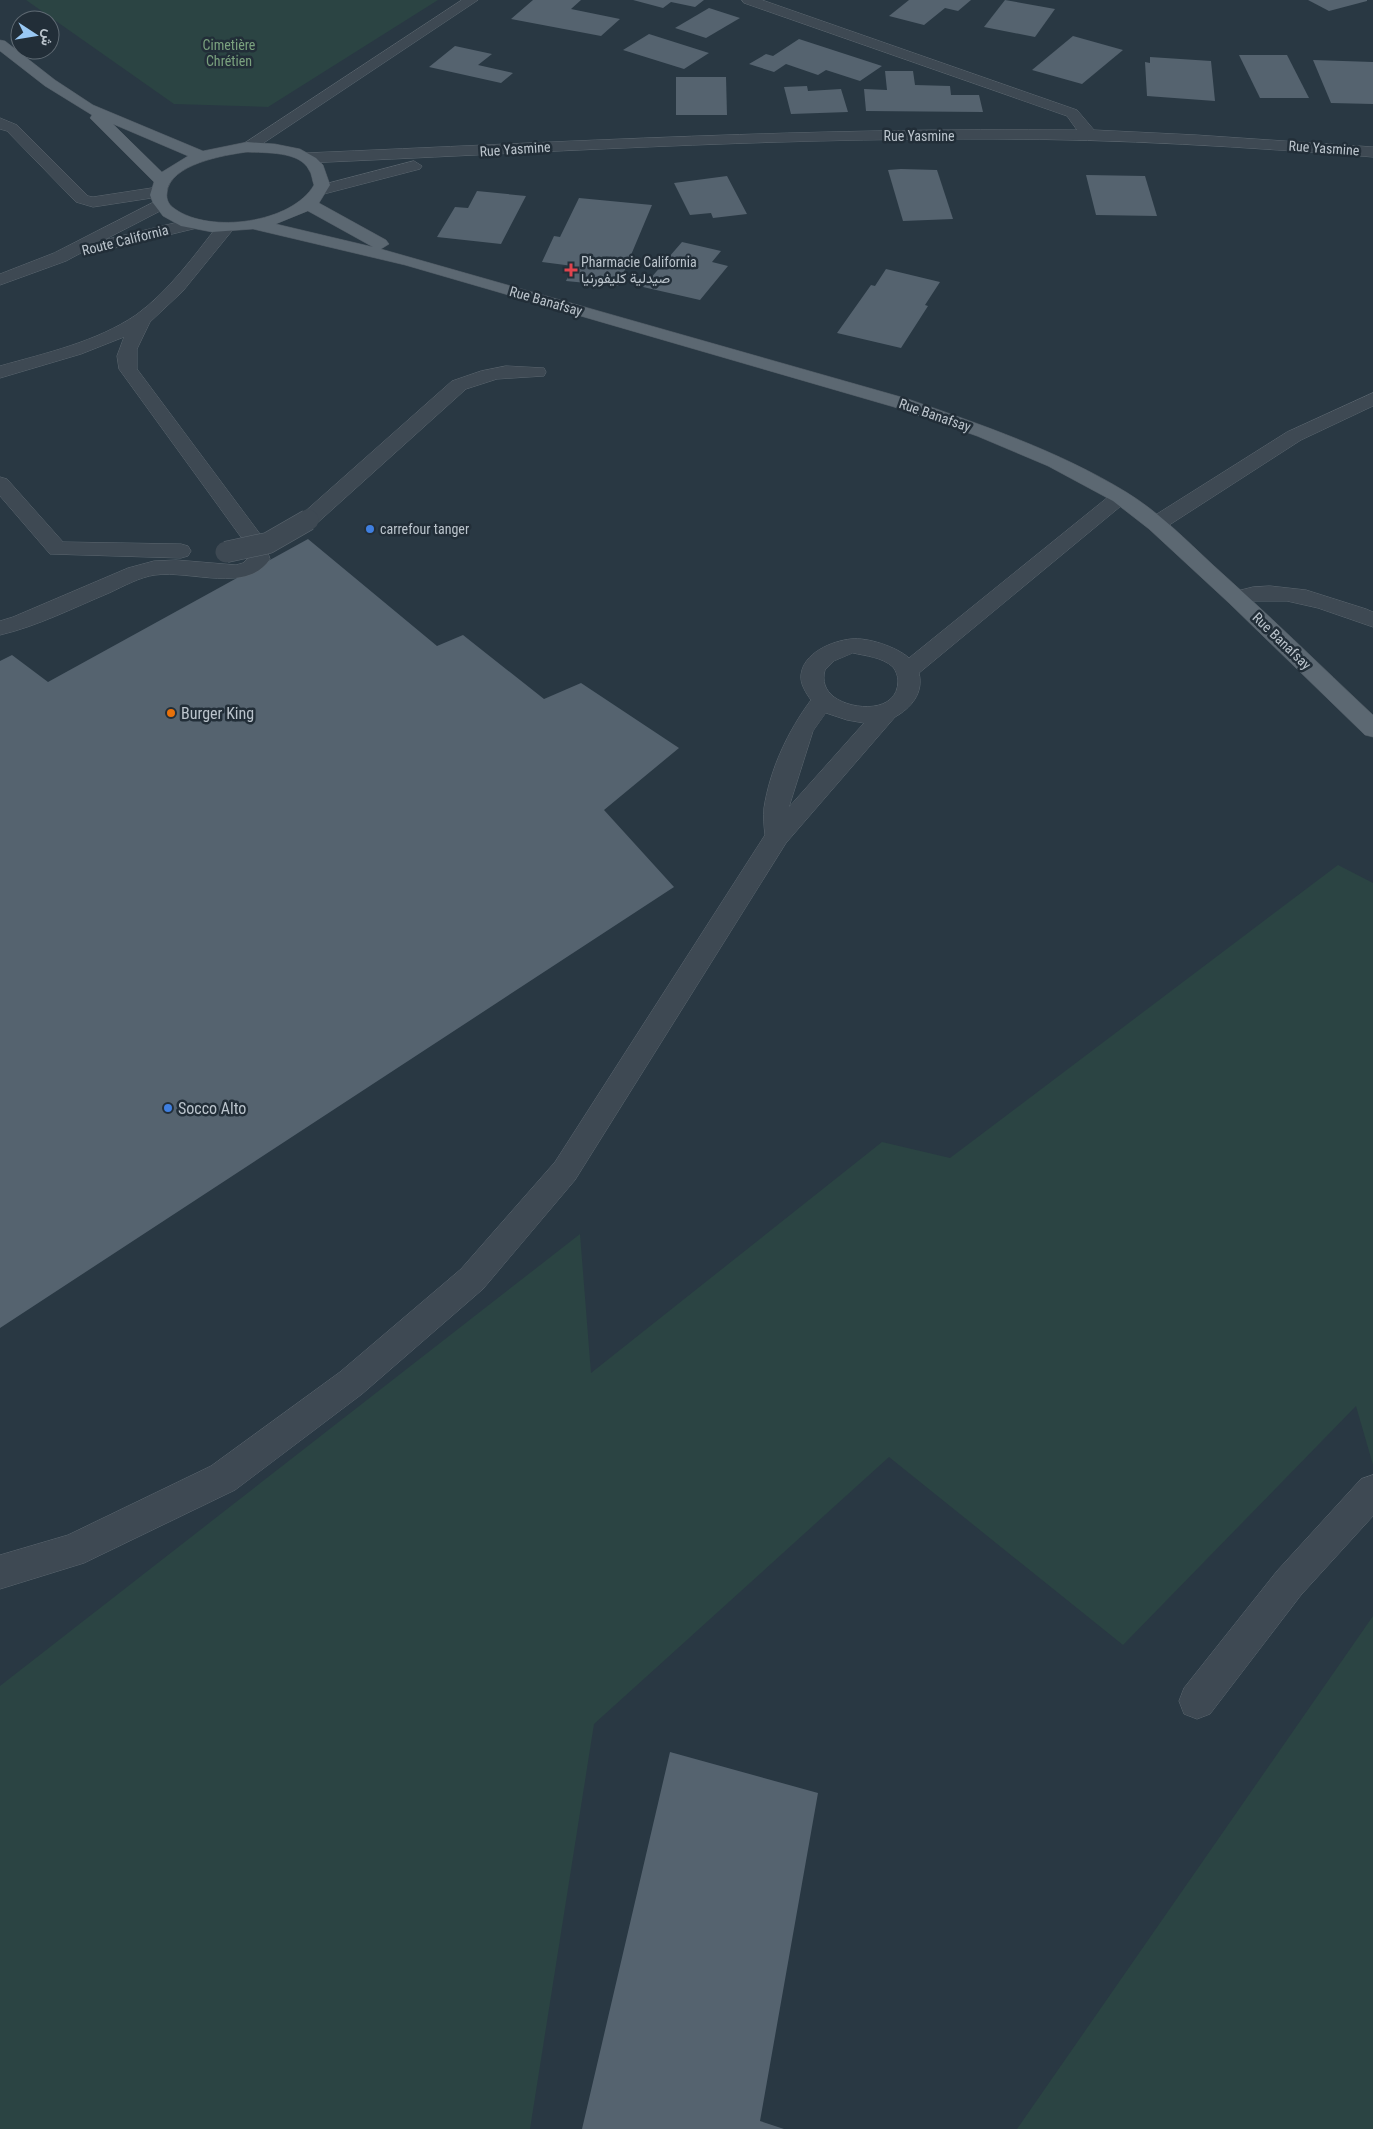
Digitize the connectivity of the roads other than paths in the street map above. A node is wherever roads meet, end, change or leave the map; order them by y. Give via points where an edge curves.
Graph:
1 (471, 0) edge
2 (750, 0) edge
3 (0, 44) edge
4 (88, 108) junction
5 (0, 123) edge
6 (1090, 135) junction
7 (247, 147) junction
8 (466, 152) junction
9 (1373, 152) edge
10 (201, 156) junction
11 (306, 158) junction
12 (320, 190) junction
13 (160, 192) junction
14 (308, 204) junction
15 (258, 225) junction
16 (208, 226) junction
17 (183, 253) dead end
18 (60, 256) junction
19 (410, 261) junction
20 (0, 280) edge
21 (141, 309) junction
22 (0, 356) edge
23 (0, 372) edge
24 (537, 372) dead end
25 (1373, 399) edge
26 (0, 483) edge
27 (1120, 497) junction
28 (1156, 524) junction
29 (1237, 598) junction
30 (1373, 620) edge
31 (0, 628) edge
32 (909, 670) junction
33 (822, 700) junction
34 (887, 712) junction
35 (1373, 729) edge
36 (777, 836) junction
37 (1373, 1492) edge
38 (0, 1572) edge
39 (1197, 1701) dead end

1 - 7 street
2 - 6 street via 1072,113
3 - 4 main road
4 - 10 main road
4 - 13 main road
5 - 13 street via 12,128 82,199 101,201
6 - 8 street, Rue Yasmine via 745,138
6 - 9 street, Rue Yasmine
7 - 10 main road
7 - 11 main road via 283,150
8 - 11 street, Rue Yasmine
8 - 12 street, Rue Yasmine
10 - 13 main road via 177,167
11 - 12 main road via 317,167 322,178
12 - 14 main road
13 - 16 main road via 173,216
13 - 18 street, Route California
14 - 15 main road via 287,216
14 - 19 main road, Rue Banafsay
15 - 16 main road
15 - 19 main road, Rue Banafsay
16 - 17 street
16 - 18 street, Route California
16 - 21 street via 188,276
18 - 20 street, Route California
19 - 27 main road, Rue Banafsay via 901,403 984,432 1055,462
21 - 22 street via 76,334
21 - 23 street via 95,342
21 - 31 street via 124,359 128,369 256,543 259,559 250,568 236,572 154,568 20,623
24 - 26 street, bridge via 500,372 458,385 308,520 268,544 226,552 57,549
25 - 28 street via 1294,436
27 - 28 main road, Rue Banafsay
27 - 32 street
28 - 29 main road, Rue Banafsay
29 - 30 street via 1249,593 1284,593
29 - 35 main road, Rue Banafsay
32 - 33 street via 901,660 871,647 837,649 815,665 811,677
32 - 34 street via 912,682 909,694
33 - 34 street via 852,714
33 - 36 street via 802,729 786,776 776,809
34 - 36 street
36 - 38 street via 565,1171 472,1280 351,1384 223,1478 72,1551
37 - 39 street via 1288,1583

